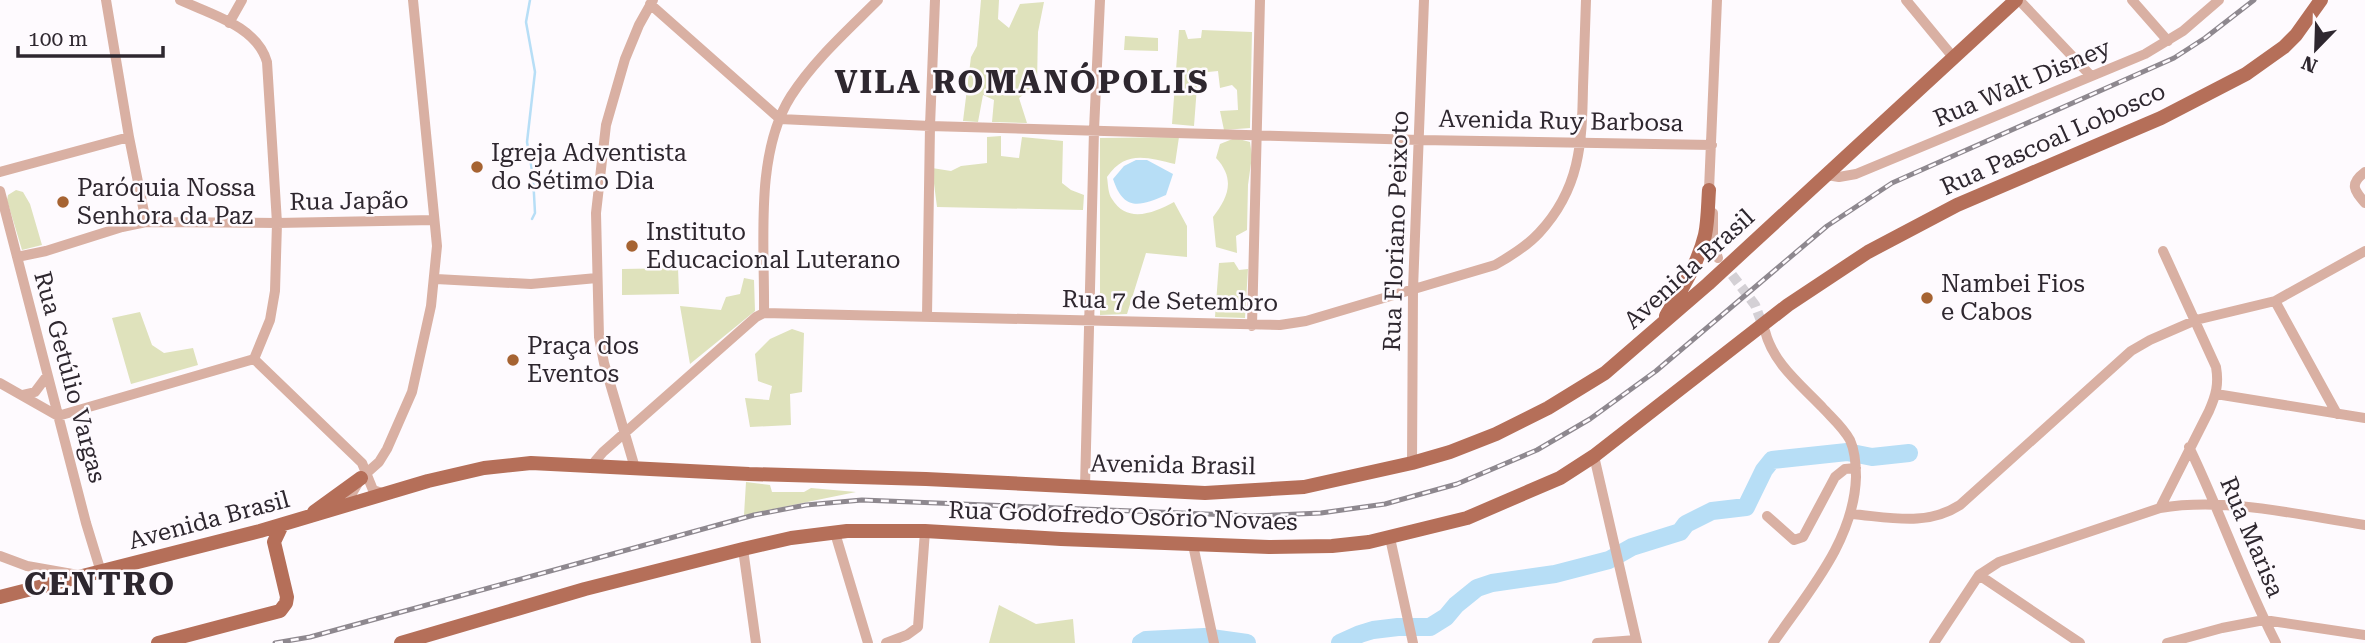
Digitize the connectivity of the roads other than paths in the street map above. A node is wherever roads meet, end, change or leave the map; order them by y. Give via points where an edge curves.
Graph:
1 (106, 0) edge
2 (180, 0) edge
3 (242, 0) edge
4 (413, 0) edge
5 (878, 0) edge
6 (935, 0) edge
7 (1100, 0) edge
8 (1260, 0) edge
9 (1424, 0) edge
10 (1586, 0) edge
11 (1717, 0) edge
12 (1906, 0) edge
13 (2017, 0) edge
14 (2132, 0) edge
15 (2220, 0) edge
16 (2321, 0) edge
17 (651, 2) edge
18 (229, 23) junction
19 (2168, 41) junction
20 (1953, 57) junction
21 (2091, 76) junction
22 (780, 119) junction
23 (930, 126) junction
24 (1094, 130) junction
25 (1256, 134) junction
26 (129, 137) junction
27 (1420, 140) junction
28 (1582, 143) junction
29 (1712, 145) junction
30 (0, 172) edge
31 (2365, 172) edge
32 (1827, 175) junction
33 (1709, 190) junction
34 (0, 191) edge
35 (2365, 203) edge
36 (2, 207) edge
37 (434, 220) junction
38 (146, 222) junction
39 (277, 223) junction
40 (2163, 250) dead end
41 (2365, 251) edge
42 (17, 257) junction
43 (1718, 258) tunnel mouth
44 (597, 278) junction
45 (436, 279) junction
46 (1413, 289) junction
47 (2275, 300) junction
48 (1788, 305) joint
49 (764, 313) junction
50 (927, 316) junction
51 (2196, 320) junction
52 (1088, 321) junction
53 (1252, 326) junction
54 (1658, 329) junction
55 (1765, 331) tunnel mouth
56 (254, 359) junction
57 (47, 376) junction
58 (0, 383) edge
59 (2216, 394) junction
60 (22, 395) junction
61 (2337, 414) junction
62 (58, 416) junction
63 (2365, 418) edge
64 (625, 433) junction
65 (2189, 447) junction
66 (1594, 456) junction
67 (1412, 463) junction
68 (591, 466) junction
69 (1856, 466) junction
70 (635, 468) junction
71 (365, 476) junction
72 (1085, 486) junction
73 (385, 494) junction
74 (2216, 503) junction
75 (344, 507) junction
76 (2160, 508) junction
77 (1851, 514) junction
78 (1767, 516) dead end
79 (304, 518) junction
80 (282, 525) junction
81 (2365, 525) edge
82 (260, 531) junction
83 (925, 531) junction
84 (835, 533) junction
85 (1390, 538) junction
86 (274, 542) junction
87 (1193, 545) junction
88 (743, 549) junction
89 (0, 556) edge
90 (101, 572) junction
91 (1979, 575) junction
92 (84, 576) junction
93 (0, 597) edge
94 (2264, 620) junction
95 (2365, 635) edge
96 (1214, 638) edge
97 (1412, 638) edge
98 (426, 640) edge
99 (1637, 641) edge
100 (158, 643) edge
101 (401, 643) edge
102 (756, 643) edge
103 (867, 643) edge
104 (886, 643) edge
105 (1597, 643) edge
106 (1773, 643) edge
107 (1934, 643) edge
108 (2080, 643) edge
109 (2167, 643) edge
110 (2276, 643) edge

1 - 26 street
2 - 18 street
3 - 18 street
4 - 37 street
5 - 22 street via 818,62
6 - 23 street
7 - 24 street
8 - 25 street
9 - 27 street, Rua Floriano Peixoto
10 - 28 street, Rua 7 de Setembro
11 - 29 street
12 - 20 street
13 - 20 main road, Avenida Brasil
13 - 21 street
14 - 19 street
15 - 19 street, Rua Walt Disney
16 - 48 main road, Rua Pascoal Lobosco via 2284,47 2246,74 2161,118 1957,205 1886,241
17 - 22 street
17 - 44 street via 625,59 606,125 596,214
18 - 39 street via 261,46 267,62
19 - 21 street, Rua Walt Disney
20 - 32 main road, Avenida Brasil
21 - 32 street, Rua Walt Disney via 1856,174
22 - 23 street, Avenida Ruy Barbosa
22 - 49 street via 765,195
23 - 24 street, Avenida Ruy Barbosa
23 - 50 street
24 - 25 street, Avenida Ruy Barbosa
24 - 52 street
25 - 27 street, Avenida Ruy Barbosa
25 - 53 street
26 - 30 street
26 - 38 street
27 - 28 street, Avenida Ruy Barbosa
27 - 46 street, Rua Floriano Peixoto
28 - 29 street, Avenida Ruy Barbosa
28 - 46 street, Rua 7 de Setembro via 1572,181 1557,211 1538,234 1495,265
29 - 33 street
31 - 35 street via 2354,186
32 - 54 main road, Avenida Brasil
33 - 43 street
33 - 54 main road via 1701,247
34 - 36 street, Rua Getúlio Vargas
36 - 42 street, Rua Getúlio Vargas
37 - 39 street, Rua Japão
37 - 45 street
38 - 39 street, Rua Japão
38 - 42 street, Rua Japão
39 - 56 street via 273,306
40 - 51 street
41 - 47 street
42 - 57 street, Rua Getúlio Vargas
44 - 45 street via 531,284
44 - 64 street via 599,337
45 - 71 street via 412,391 396,434
46 - 53 street, Rua 7 de Setembro via 1306,321
46 - 67 street, Rua Floriano Peixoto
47 - 51 street
47 - 61 street
48 - 66 main road, Rua Godofredo Osório Novaes
49 - 50 street, Rua 7 de Setembro
49 - 64 street
50 - 52 street, Rua 7 de Setembro
51 - 59 street via 2216,367
51 - 77 street via 2131,351 1947,514 1916,520
52 - 53 street, Rua 7 de Setembro
52 - 72 street
54 - 67 main road, Avenida Brasil via 1605,373 1548,408 1496,434
55 - 69 street via 1774,355 1844,431
56 - 62 street
56 - 71 street via 362,463
57 - 60 street via 35,392
57 - 62 street, Rua Getúlio Vargas
58 - 60 street
59 - 61 street
59 - 65 street
60 - 62 street
61 - 63 street
62 - 90 street, Rua Getúlio Vargas
64 - 68 street
64 - 70 street
65 - 74 street, Rua Marisa
65 - 76 street
66 - 85 main road, Rua Godofredo Osório Novaes via 1560,478 1501,504
66 - 99 street
67 - 72 main road, Avenida Brasil via 1304,487 1205,493
68 - 70 main road, Avenida Brasil
68 - 73 main road, Avenida Brasil via 546,464 522,472 428,481
69 - 77 street
69 - 78 street via 1835,477 1803,537 1794,540 1787,536
70 - 72 main road, Avenida Brasil
71 - 73 street via 373,490
71 - 75 street
71 - 79 main road
73 - 75 main road, Avenida Brasil
74 - 76 street
74 - 81 street
74 - 94 street, Rua Marisa
75 - 79 main road, Avenida Brasil
76 - 91 street via 1999,562
77 - 106 street via 1833,554
79 - 80 main road, Avenida Brasil
80 - 82 main road, Avenida Brasil
80 - 86 main road
82 - 86 main road
82 - 90 main road, Avenida Brasil
83 - 84 main road, Rua Godofredo Osório Novaes
83 - 87 main road, Rua Godofredo Osório Novaes
83 - 104 street via 918,627
84 - 88 main road, Rua Godofredo Osório Novaes
84 - 103 street
85 - 87 main road, Rua Godofredo Osório Novaes via 1332,546
85 - 97 street
86 - 100 main road via 287,597 284,607 270,615
87 - 96 street
88 - 98 main road, Rua Godofredo Osório Novaes via 585,589
88 - 102 street
89 - 92 street
90 - 92 main road, Avenida Brasil
91 - 107 street
91 - 108 street
92 - 93 main road, Avenida Brasil
94 - 95 street
94 - 109 street
94 - 110 street, Rua Marisa
98 - 101 main road, Rua Godofredo Osório Novaes
99 - 105 street

